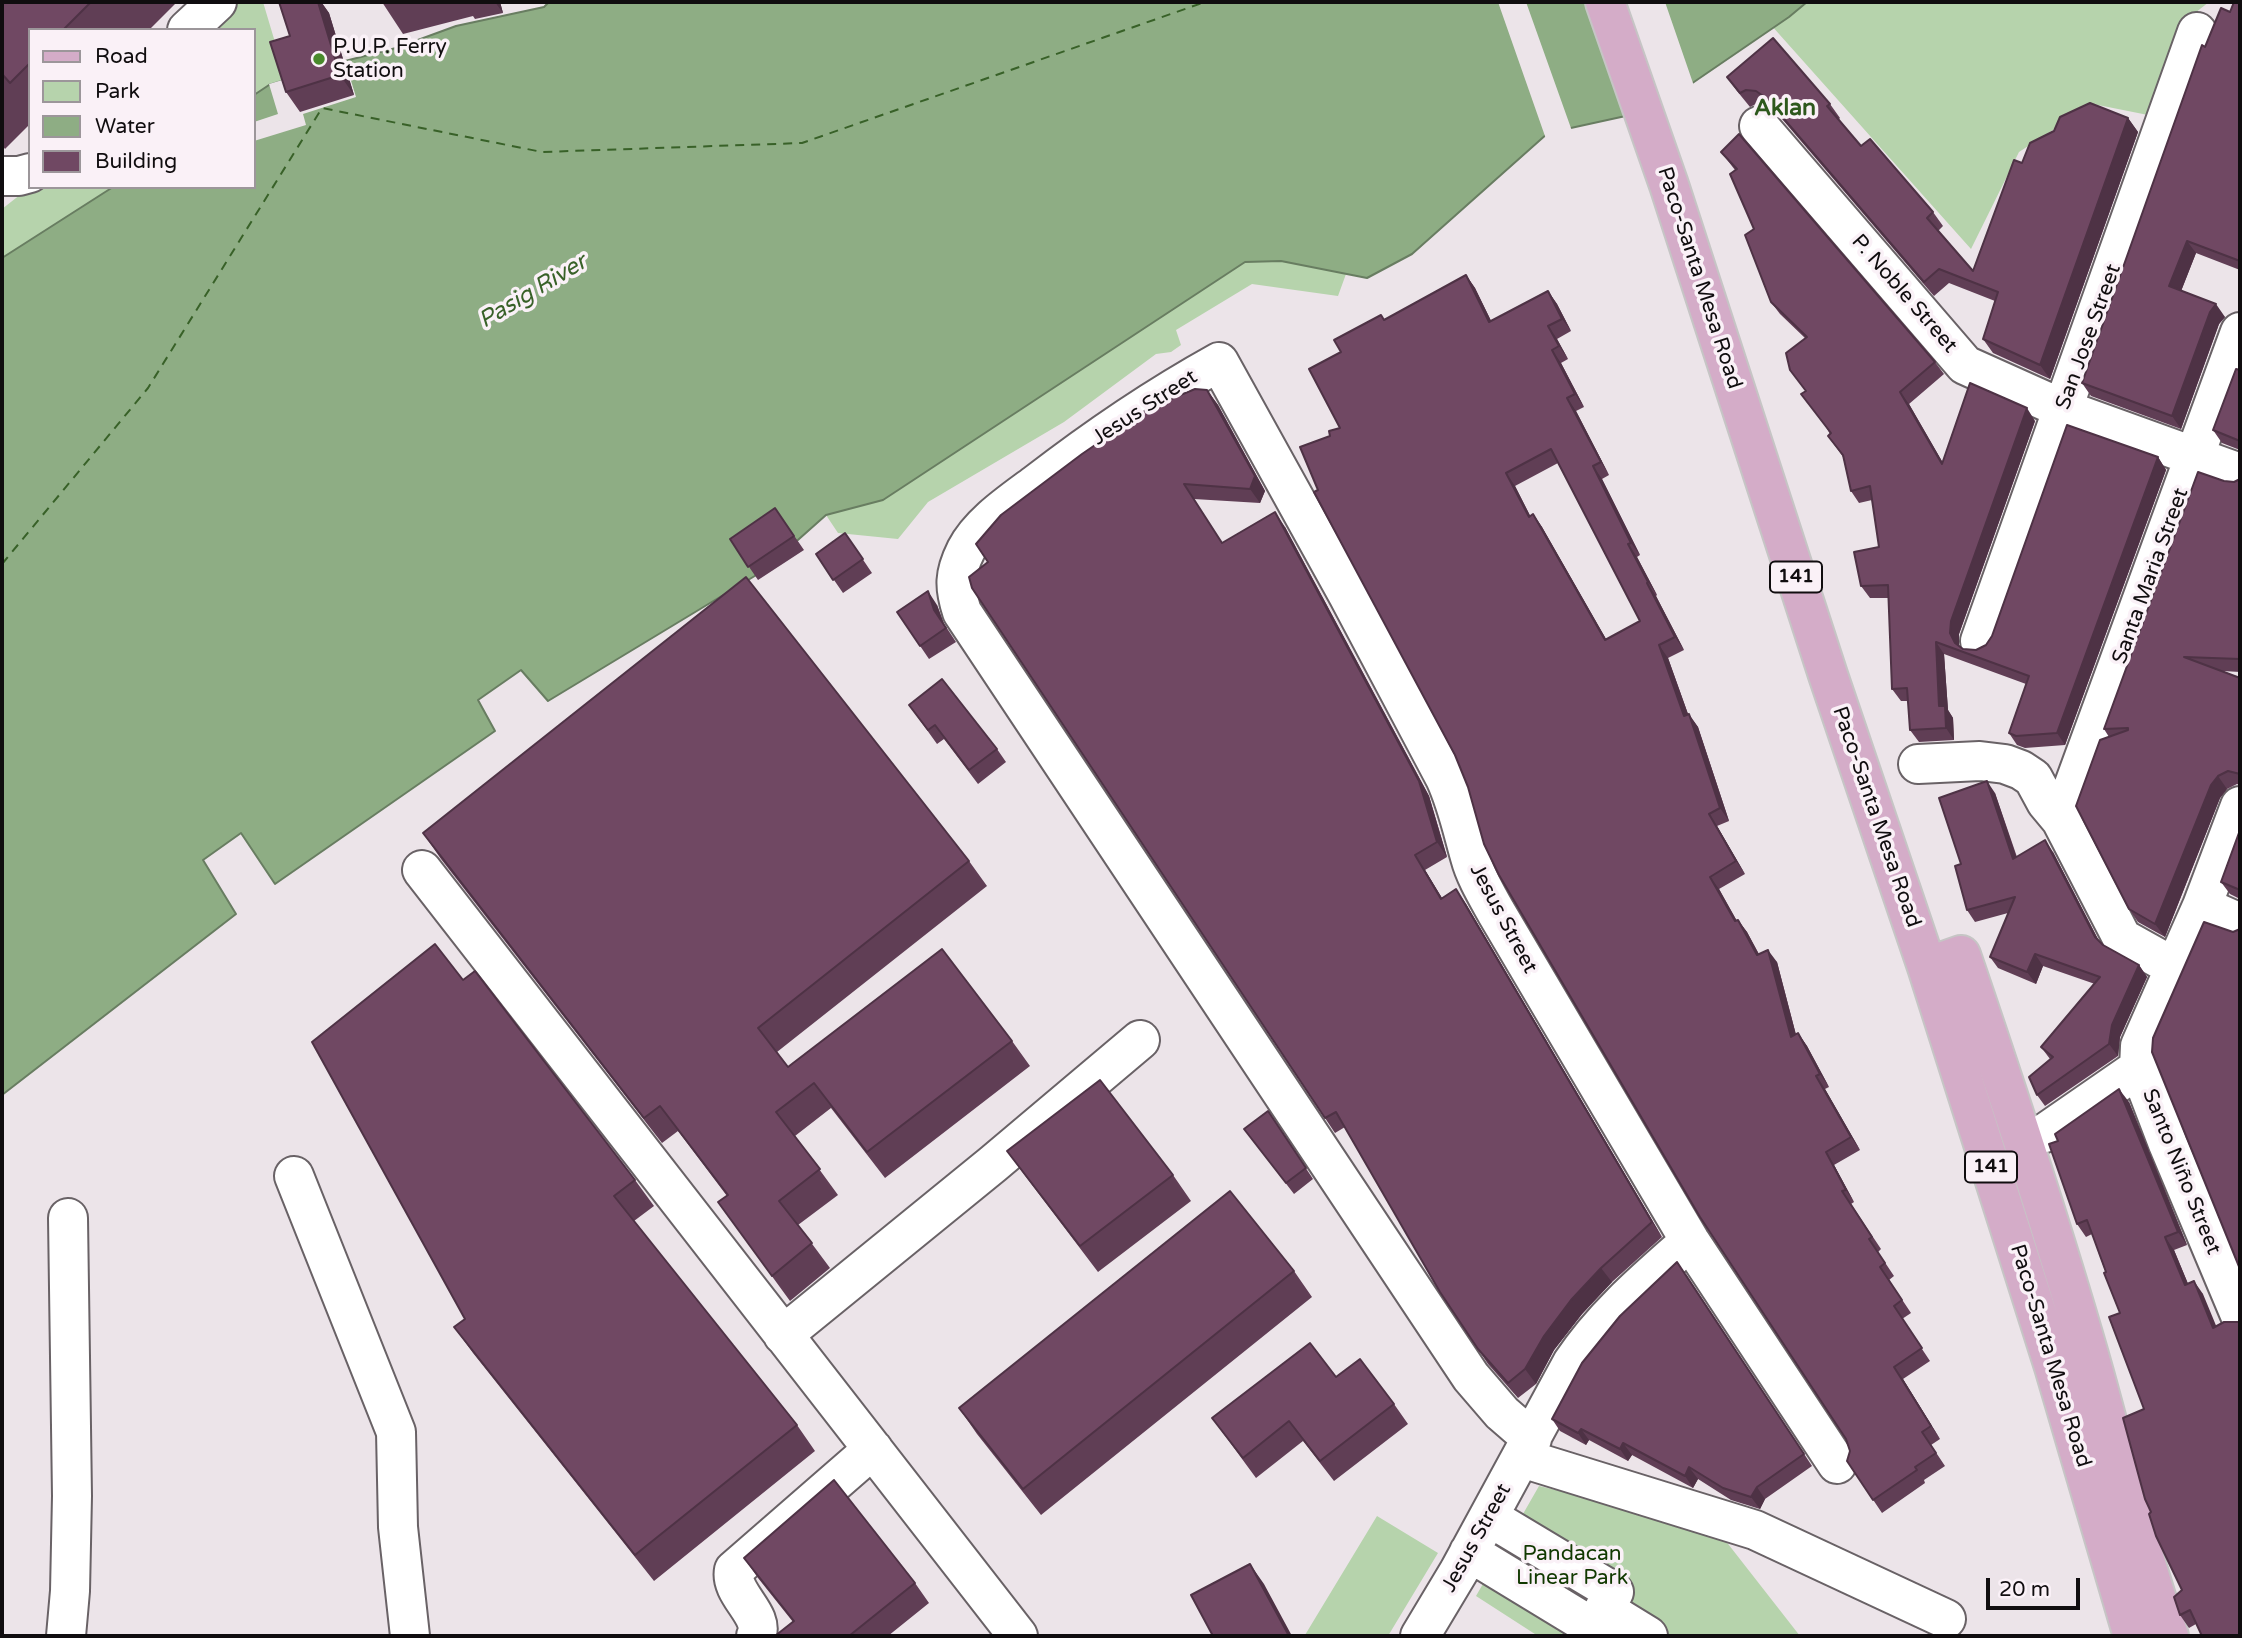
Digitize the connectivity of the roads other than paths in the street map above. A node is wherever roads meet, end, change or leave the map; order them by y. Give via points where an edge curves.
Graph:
1 (217, 2) edge
2 (1605, 2) edge
3 (189, 28) edge
4 (2197, 32) dead end
5 (1759, 126) dead end
6 (28, 174) edge
7 (2, 176) edge
8 (2240, 332) edge
9 (2063, 409) junction
10 (2194, 456) junction
11 (2240, 473) edge
12 (1980, 641) dead end
13 (1918, 764) dead end
14 (2240, 806) edge
15 (2061, 820) junction
16 (422, 870) dead end
17 (2202, 906) junction
18 (2240, 923) edge
19 (1944, 961) junction
20 (2174, 967) junction
21 (1140, 1040) dead end
22 (2139, 1068) junction
23 (2045, 1133) dead end
24 (294, 1176) dead end
25 (68, 1218) dead end
26 (1690, 1241) junction
27 (2240, 1315) edge
28 (783, 1335) junction
29 (1527, 1448) junction
30 (873, 1449) junction
31 (1838, 1464) dead end
32 (1489, 1517) junction
33 (1469, 1552) junction
34 (1946, 1619) dead end
35 (66, 1636) edge
36 (410, 1636) edge
37 (756, 1636) edge
38 (1018, 1636) edge
39 (1420, 1636) edge
40 (1606, 1636) edge
41 (1648, 1636) edge
42 (2133, 1636) edge
43 (2169, 1636) edge

1 - 3 street
2 - 19 main road, Paco-Santa Mesa Road / 141 via 1833,688
4 - 9 street, San Jose Street
5 - 9 street, P. Noble Street via 1965,365
6 - 7 street
8 - 10 street, Santa Maria Street
9 - 10 street, P. Noble Street
9 - 12 street, San Jose Street
10 - 11 street, P. Noble Street
10 - 15 street, Santa Maria Street
13 - 15 street via 1980,761 2021,770 2033,778
14 - 17 street
15 - 20 street via 2122,938
16 - 28 street
17 - 18 street
17 - 20 street
19 - 42 main road, Paco-Santa Mesa Road / 141 via 2054,1367
19 - 43 main road, Paco-Santa Mesa Road / 141 via 2026,1148
20 - 22 street via 2140,1046
21 - 28 street
22 - 23 street
22 - 27 street, Santo Niño Street
24 - 36 street via 396,1432 398,1527
25 - 35 street via 72,1496
26 - 29 street, Jesus Street via 1587,1340
26 - 29 street, Jesus Street via 1490,901 1470,858 1456,801 1445,778 1219,362 1137,410 984,527 967,547 958,568 955,589 962,611 1471,1377
26 - 31 street
28 - 30 street
29 - 32 street, Jesus Street
29 - 34 street via 1755,1530
30 - 37 street via 734,1570 734,1584 757,1623
30 - 38 street
32 - 33 street, Jesus Street
32 - 41 street via 1614,1592 1604,1609
33 - 39 street, Jesus Street
33 - 40 street

